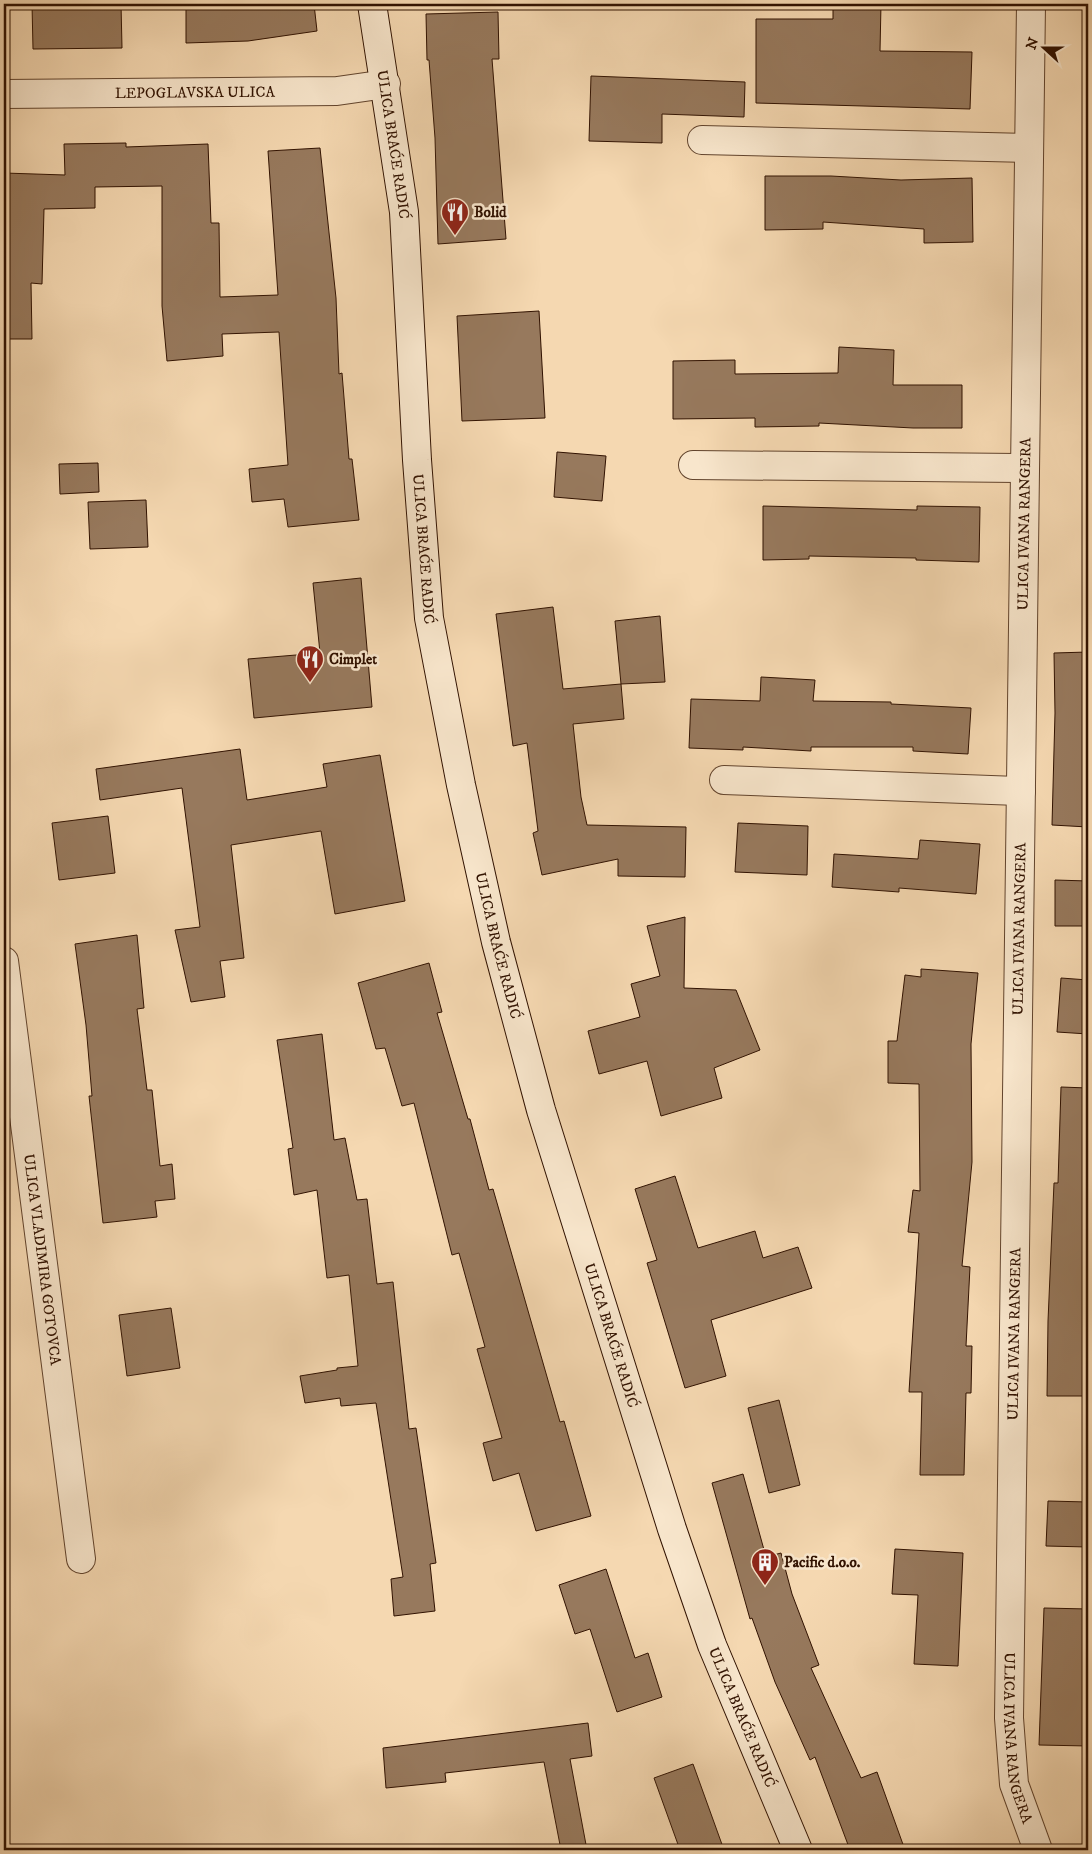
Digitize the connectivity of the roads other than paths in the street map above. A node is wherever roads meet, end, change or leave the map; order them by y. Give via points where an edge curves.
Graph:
1 (372, 4) edge
2 (1031, 4) edge
3 (386, 84) junction
4 (4, 94) edge
5 (702, 140) dead end
6 (1029, 148) junction
7 (693, 465) dead end
8 (1025, 468) junction
9 (724, 780) dead end
10 (1021, 791) junction
11 (4, 961) edge
12 (81, 1559) dead end
13 (798, 1850) edge
14 (1038, 1850) edge

1 - 3 street, ULICA BRAĆE RADIĆ
2 - 6 street, ULICA IVANA RANGERA
3 - 4 street, LEPOGLAVSKA ULICA via 337,91
3 - 13 street, ULICA BRAĆE RADIĆ via 404,212 429,618 496,942 541,1110 672,1529 712,1646
5 - 6 street
6 - 8 street, ULICA IVANA RANGERA
7 - 8 street
8 - 10 street, ULICA IVANA RANGERA
9 - 10 street
10 - 14 street, ULICA IVANA RANGERA via 1009,1718 1014,1784
11 - 12 street, ULICA VLADIMIRA GOTOVCA

